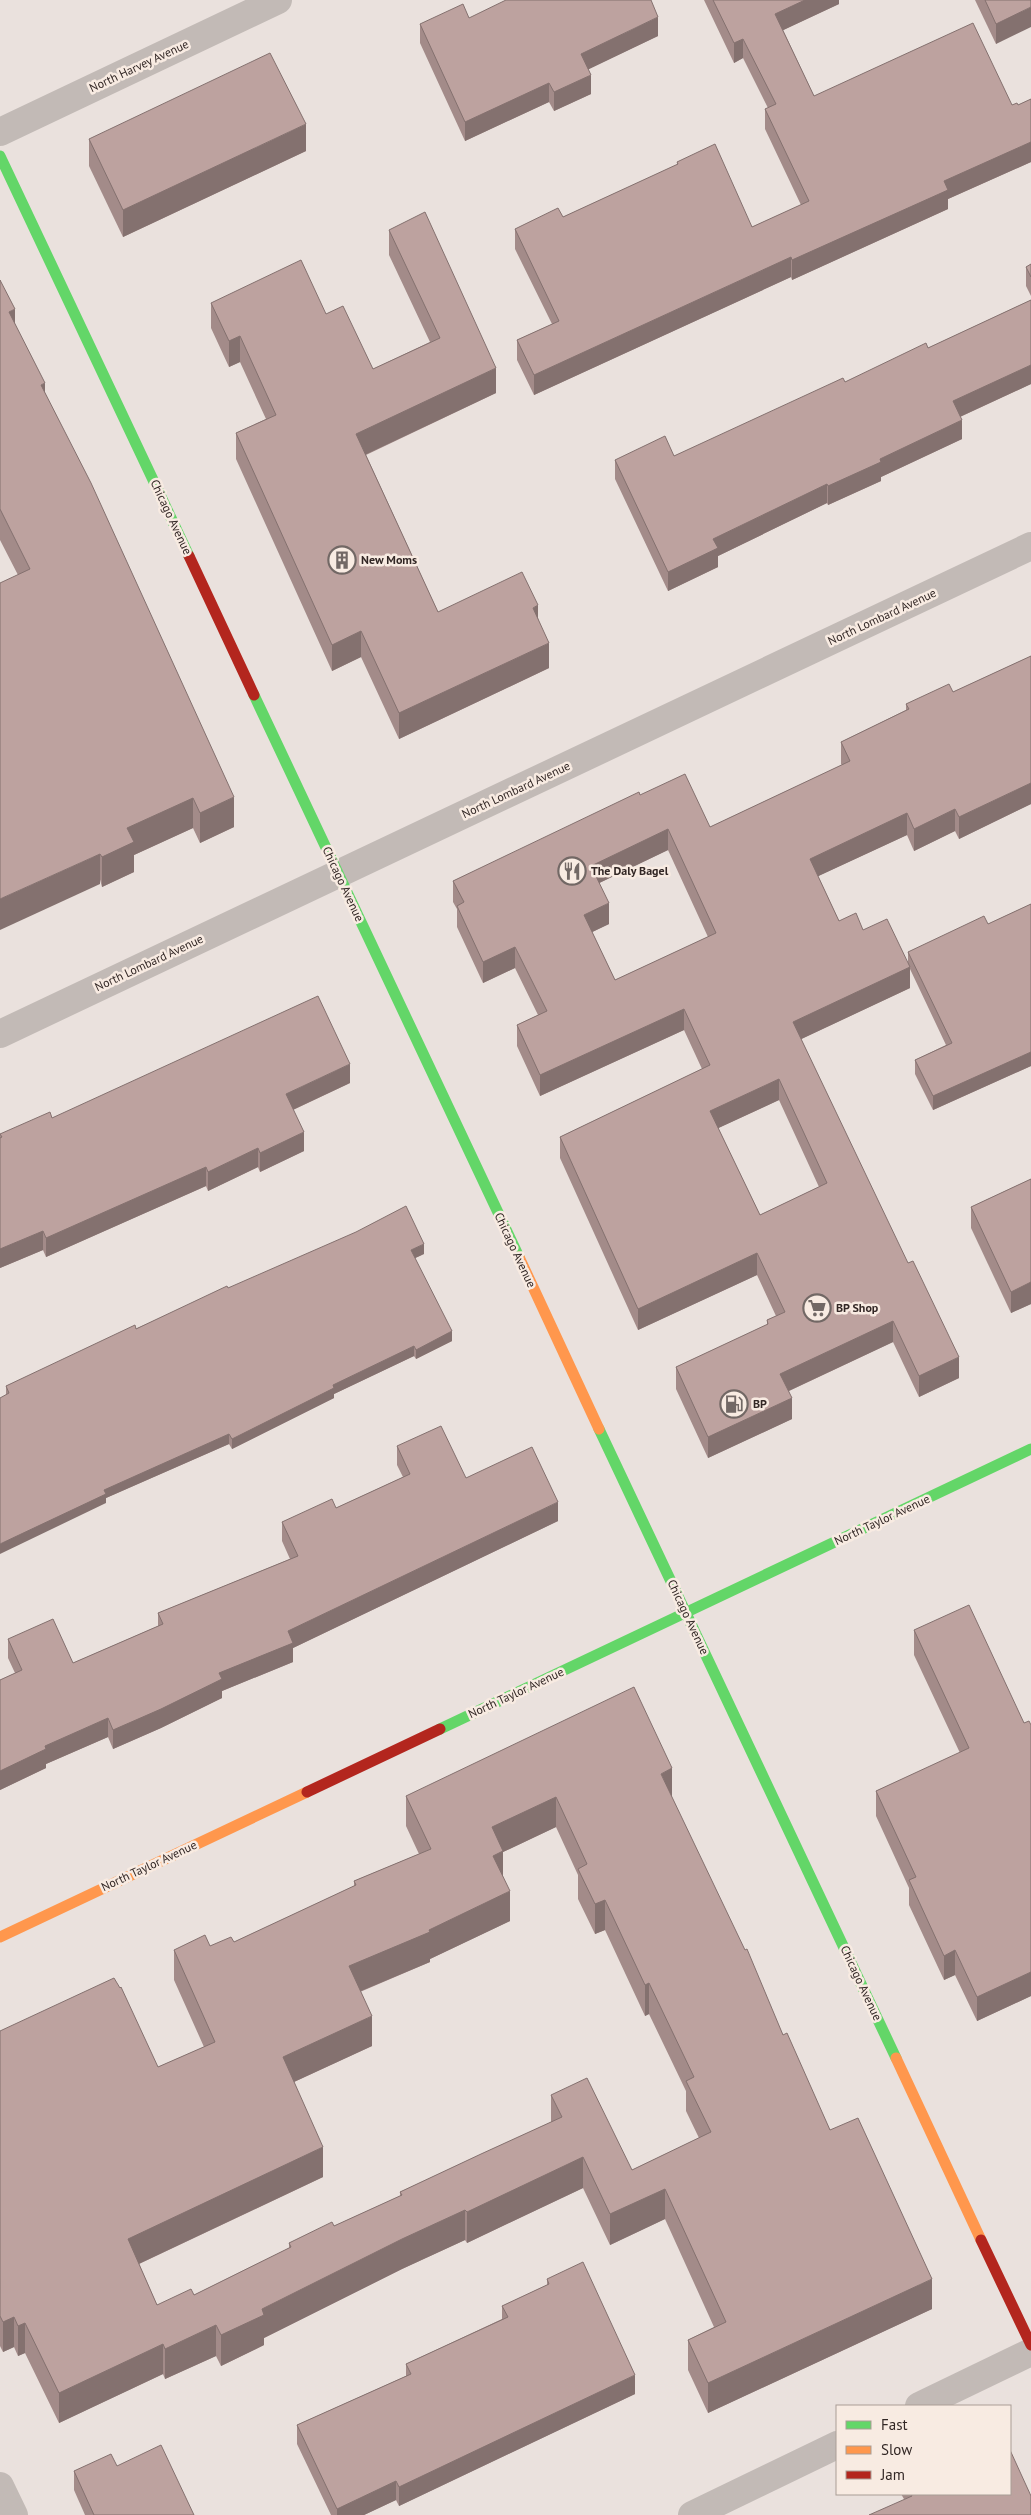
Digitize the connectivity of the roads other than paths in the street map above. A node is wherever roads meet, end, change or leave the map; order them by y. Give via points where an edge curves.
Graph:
1 (278, 0) edge
2 (0, 132) edge
3 (0, 156) edge
4 (1031, 546) edge
5 (338, 874) junction
6 (0, 1034) edge
7 (1031, 1449) edge
8 (686, 1612) junction
9 (0, 1937) edge
10 (1031, 2345) edge
11 (1031, 2352) edge
12 (921, 2405) edge
13 (836, 2446) edge
14 (0, 2486) edge
15 (14, 2515) edge
16 (692, 2515) edge

1 - 2 street, North Harvey Avenue
3 - 5 main road, Chicago Avenue
4 - 5 street, North Lombard Avenue
5 - 6 street, North Lombard Avenue
5 - 8 main road, Chicago Avenue
7 - 8 main road, North Taylor Avenue
8 - 9 main road, North Taylor Avenue
8 - 10 main road, Chicago Avenue
11 - 12 street
13 - 16 street
14 - 15 street

